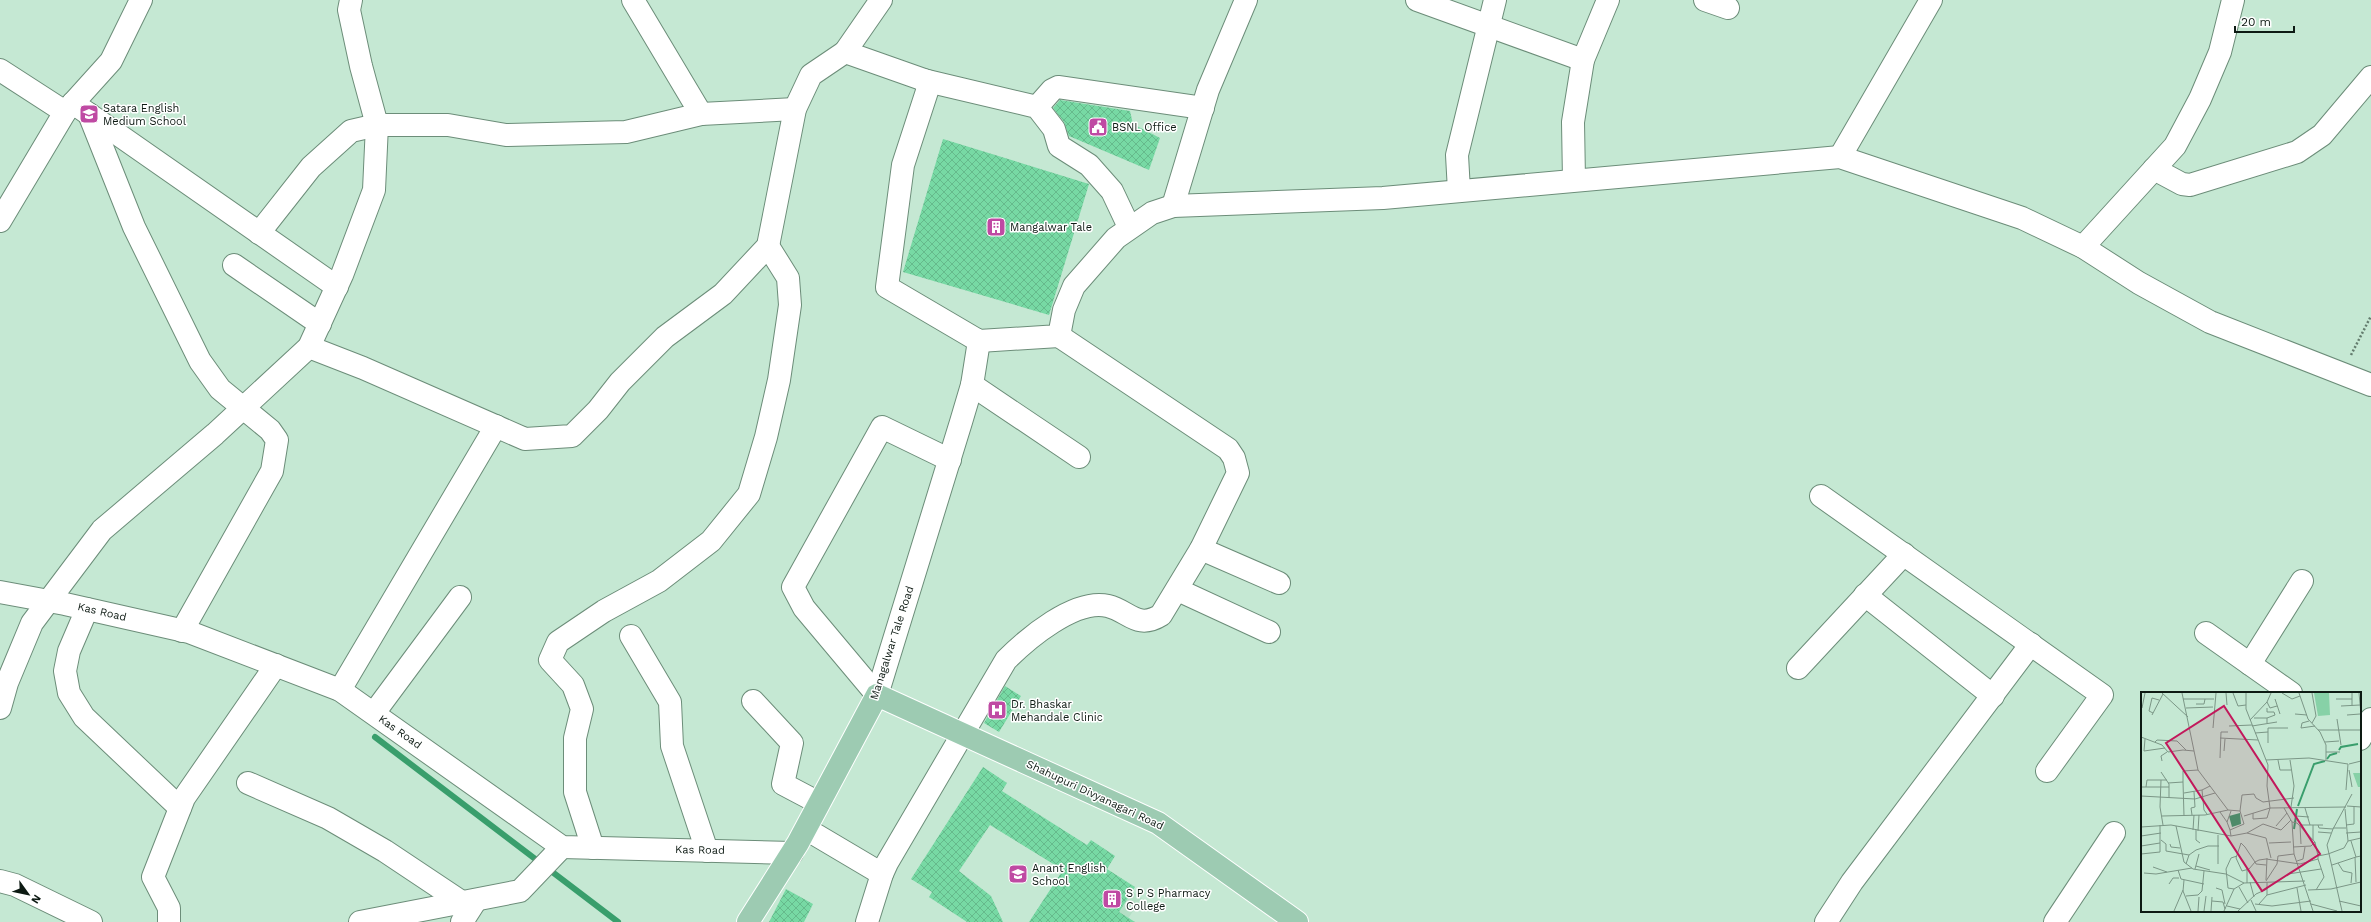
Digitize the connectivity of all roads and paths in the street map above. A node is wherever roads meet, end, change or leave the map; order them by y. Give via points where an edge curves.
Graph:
1 (141, 0) edge
2 (351, 0) edge
3 (634, 0) edge
4 (880, 0) edge
5 (1246, 0) edge
6 (1417, 0) edge
7 (1495, 0) edge
8 (1608, 0) edge
9 (1706, 0) edge
10 (1931, 0) edge
11 (2233, 0) edge
12 (1728, 8) dead end
13 (1490, 26) junction
14 (845, 52) junction
15 (1583, 60) junction
16 (0, 70) edge
17 (2371, 77) edge
18 (923, 80) junction
19 (1037, 107) junction
20 (1203, 108) junction
21 (76, 109) junction
22 (795, 109) junction
23 (701, 114) junction
24 (377, 125) junction
25 (1840, 157) junction
26 (2154, 169) junction
27 (1574, 180) junction
28 (1459, 191) junction
29 (1173, 206) junction
30 (0, 221) edge
31 (1129, 227) junction
32 (259, 233) junction
33 (768, 246) junction
34 (2082, 247) junction
35 (234, 265) dead end
36 (337, 287) junction
37 (2371, 316) edge
38 (320, 324) junction
39 (1059, 336) junction
40 (979, 341) junction
41 (309, 346) junction
42 (2342, 373) junction
43 (2371, 385) edge
44 (972, 386) junction
45 (244, 408) junction
46 (496, 426) junction
47 (1079, 457) dead end
48 (950, 460) junction
49 (1822, 496) dead end
50 (1200, 550) junction
51 (1904, 554) junction
52 (2302, 581) dead end
53 (1279, 583) dead end
54 (1178, 590) junction
55 (0, 592) edge
56 (1866, 595) junction
57 (460, 597) dead end
58 (49, 601) junction
59 (87, 609) junction
60 (182, 631) junction
61 (1270, 632) dead end
62 (2206, 633) dead end
63 (631, 636) dead end
64 (2031, 644) junction
65 (2250, 664) junction
66 (276, 665) junction
67 (1798, 668) dead end
68 (340, 690) junction
69 (2290, 692) edge
70 (876, 695) junction
71 (1993, 696) junction
72 (753, 701) dead end
73 (0, 708) edge
74 (374, 713) junction
75 (2371, 719) edge
76 (962, 734) junction
77 (2361, 738) edge
78 (2361, 741) edge
79 (2371, 749) edge
80 (2047, 771) dead end
81 (248, 783) dead end
82 (819, 803) junction
83 (180, 808) junction
84 (806, 829) junction
85 (2114, 833) dead end
86 (562, 847) junction
87 (593, 848) junction
88 (707, 850) junction
89 (792, 853) junction
90 (882, 874) junction
91 (0, 881) edge
92 (467, 908) edge
93 (91, 922) edge
94 (169, 922) edge
95 (360, 922) edge
96 (748, 922) edge
97 (867, 922) edge
98 (1297, 922) edge
99 (1826, 922) edge
100 (2055, 922) edge

1 - 21 street via 110,61
2 - 24 street via 349,10
3 - 23 street
4 - 14 street
5 - 20 street via 1208,90
6 - 13 street
7 - 13 street
8 - 15 street
9 - 12 street
10 - 25 street
11 - 26 street via 2220,52 2200,99 2175,146
13 - 15 street
13 - 28 street via 1457,155
14 - 18 street
14 - 22 street via 811,75
15 - 27 street via 1573,122
16 - 21 street
17 - 26 street via 2322,135 2297,152 2190,184 2182,184
18 - 19 street
18 - 40 street via 930,82 903,165 887,287
19 - 20 street via 1058,87
19 - 31 street via 1054,129 1059,146 1089,165 1112,191
20 - 29 street
21 - 30 street
21 - 32 street
21 - 45 street via 200,361 220,389
22 - 23 street
22 - 33 street
23 - 24 street via 626,132 506,135 448,125
24 - 32 street via 351,131 318,160
24 - 36 street via 374,190
25 - 27 street
25 - 34 street via 2022,218
26 - 34 street
27 - 28 street
28 - 29 street via 1383,198
29 - 31 street via 1152,213
31 - 39 street via 1116,238 1074,286 1064,310
32 - 36 street
33 - 46 street via 723,294 665,337 572,436 525,439
33 - 87 street via 788,278 790,305 779,380 749,494 711,541 659,581 604,611 558,642 550,660 573,685 582,709 575,738 575,792
34 - 42 street via 2139,283 2210,322
35 - 38 street
36 - 38 street
37 - 42 path
38 - 41 street
39 - 40 street
39 - 50 street via 1231,453 1238,472
40 - 44 street, Managalwar Tale Road
41 - 45 street
41 - 46 street
42 - 43 street
44 - 47 street
44 - 48 street, Managalwar Tale Road
45 - 58 street via 102,530
45 - 60 street via 270,430 277,440 272,472
46 - 68 street
48 - 70 street, Managalwar Tale Road
48 - 70 street via 882,427 793,587 804,608
49 - 51 street
50 - 53 street
50 - 54 street
51 - 56 street
51 - 64 street
52 - 65 street
54 - 61 street
54 - 76 street via 1161,615 1155,619 1138,621 1108,606 1094,606 1066,614 1027,639 1006,660
55 - 58 street, Kas Road
56 - 67 street
56 - 71 street
57 - 74 street
58 - 59 street, Kas Road
58 - 73 street via 32,623
59 - 60 street, Kas Road
59 - 83 street via 69,651 66,665 70,693 84,717
60 - 66 street, Kas Road
62 - 65 street
63 - 88 street via 670,702 672,746
64 - 71 street
64 - 80 street via 2102,695
65 - 69 street
66 - 68 street, Kas Road
66 - 83 street via 184,798
68 - 74 street, Kas Road
70 - 76 main road, Shahupuri Divyanagari Road
70 - 82 main road, Managalwar Tale Road
71 - 99 street via 1852,882
72 - 82 street via 792,743 783,784
74 - 86 street, Kas Road
75 - 77 street
76 - 90 street
76 - 98 main road, Shahupuri Divyanagari Road via 1158,823
78 - 79 street
81 - 92 street via 328,818 385,851
82 - 84 main road, Managalwar Tale Road
83 - 94 street via 153,877 169,908
84 - 89 main road, Managalwar Tale Road
84 - 90 street
85 - 100 street
86 - 87 street, Kas Road
86 - 92 street via 520,891
87 - 88 street, Kas Road
88 - 89 street, Kas Road
89 - 96 main road, Managalwar Tale Road
90 - 97 street
91 - 93 street via 15,885
92 - 95 street

